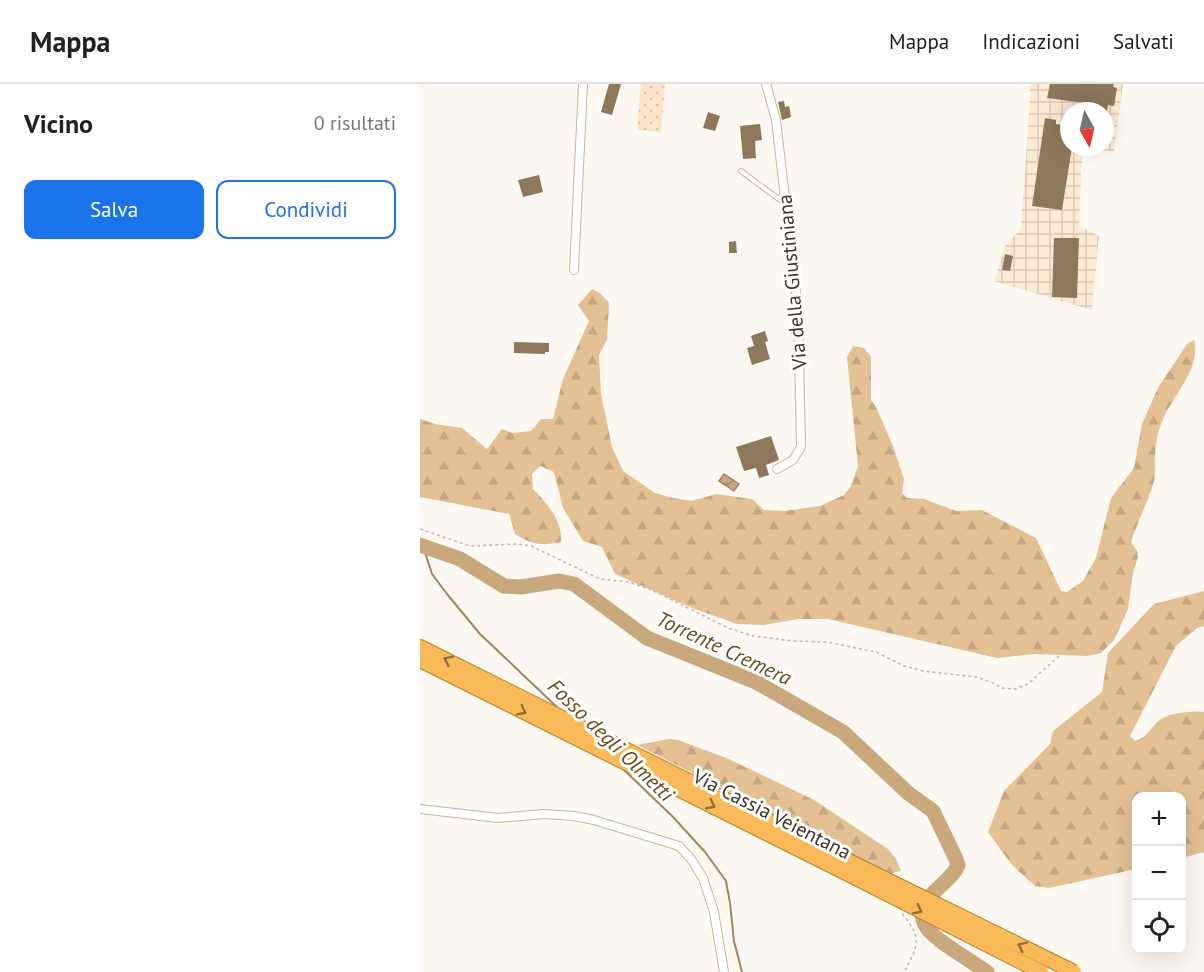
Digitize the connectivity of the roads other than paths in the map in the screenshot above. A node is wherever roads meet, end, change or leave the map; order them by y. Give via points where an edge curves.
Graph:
1 (583, 84) edge
2 (766, 84) edge
3 (741, 171) dead end
4 (786, 204) junction
5 (574, 270) dead end
6 (777, 469) dead end
7 (420, 647) edge
8 (420, 660) edge
9 (473, 679) junction
10 (420, 809) edge
11 (870, 878) junction
12 (724, 972) edge
13 (1041, 972) edge
14 (1074, 972) edge

1 - 5 street
2 - 4 street, Via della Giustiniana via 776,120
3 - 4 lane
4 - 6 street, Via della Giustiniana via 798,310 801,444 796,458
9 -> 7 highway
8 - 9 highway, Via Cassia Veientana
9 - 11 highway, Via Cassia Veientana
10 - 12 street via 498,818 574,816 679,846 703,878 714,912
11 -> 13 highway, Via Cassia Veientana, bridge
14 -> 11 highway, Via Cassia Veientana, bridge

